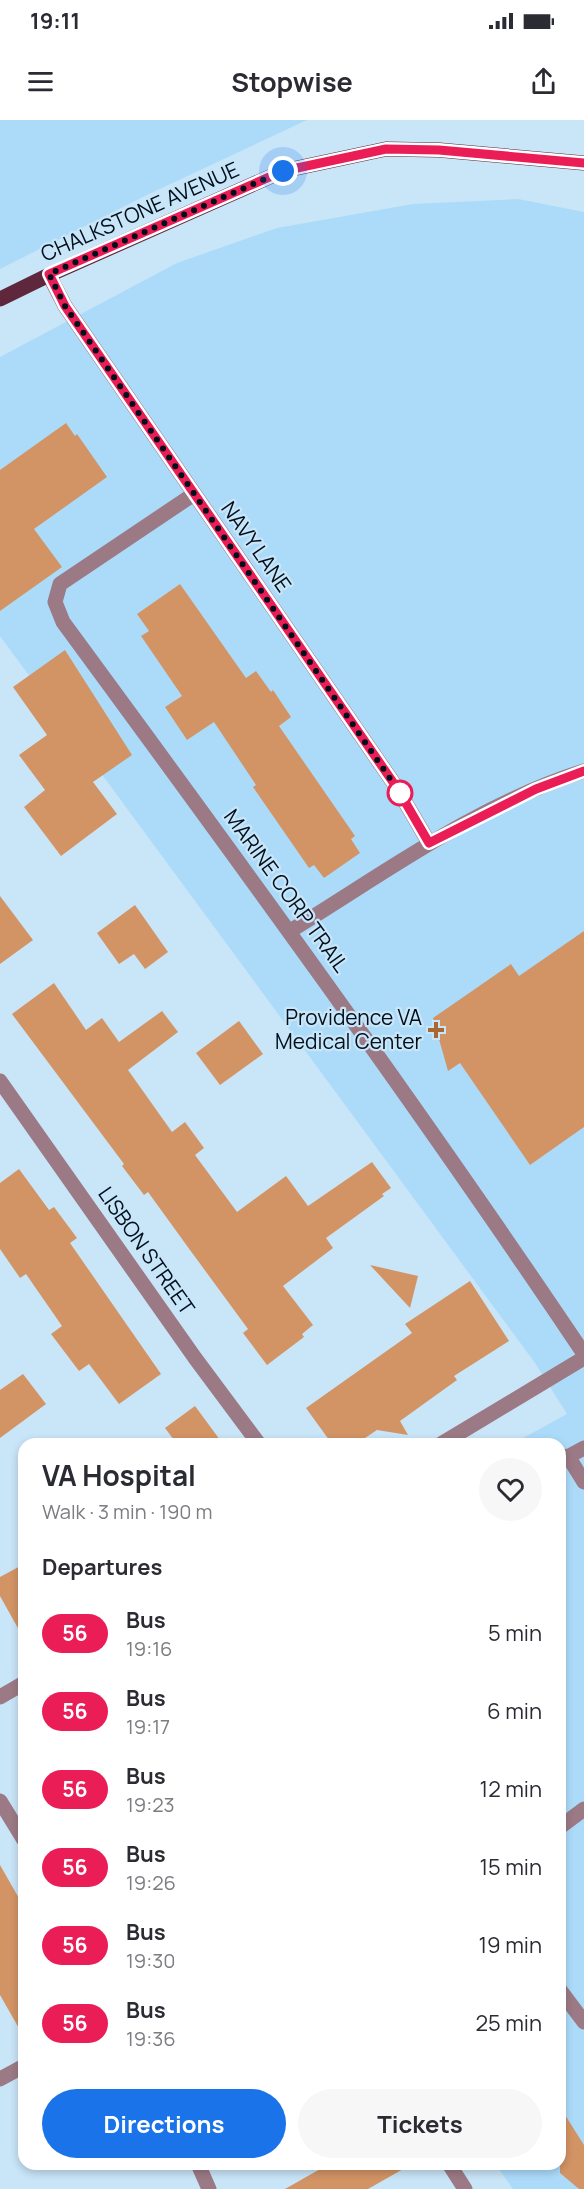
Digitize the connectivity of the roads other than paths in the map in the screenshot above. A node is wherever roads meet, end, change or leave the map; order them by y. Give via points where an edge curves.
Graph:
1 (584, 163) edge
2 (49, 274) junction
3 (0, 299) edge
4 (194, 494) junction
5 (584, 771) edge
6 (429, 843) junction
7 (290, 931) junction
8 (0, 1081) edge
9 (584, 1356) edge
10 (255, 1438) edge
11 (451, 1438) edge
12 (584, 1448) edge
13 (566, 1458) edge
14 (566, 1461) edge
15 (584, 1482) edge
16 (18, 1686) edge
17 (0, 1697) edge
18 (0, 1801) edge
19 (584, 1809) edge
20 (566, 1822) edge
21 (18, 1830) edge
22 (566, 1998) edge
23 (584, 2022) edge
24 (18, 2069) edge
25 (0, 2079) edge
26 (201, 2170) edge
27 (453, 2170) edge
28 (209, 2189) edge
29 (465, 2189) edge

1 - 2 main road, CHALKSTONE AVENUE via 386,149 283,171
2 - 3 main road, CHALKSTONE AVENUE
2 - 4 street, NAVY LANE via 65,306
4 - 6 street, NAVY LANE via 397,788
4 - 7 street, MARINE CORP TRAIL via 60,584 55,602 63,622
5 - 6 street via 536,789
6 - 7 street
7 - 9 street, MARINE CORP TRAIL via 482,1202
8 - 10 street, LISBON STREET
9 - 11 street
12 - 13 street
14 - 15 street
16 - 17 street
18 - 21 street
19 - 20 street
22 - 23 street
24 - 25 street
26 - 28 street
27 - 29 street

